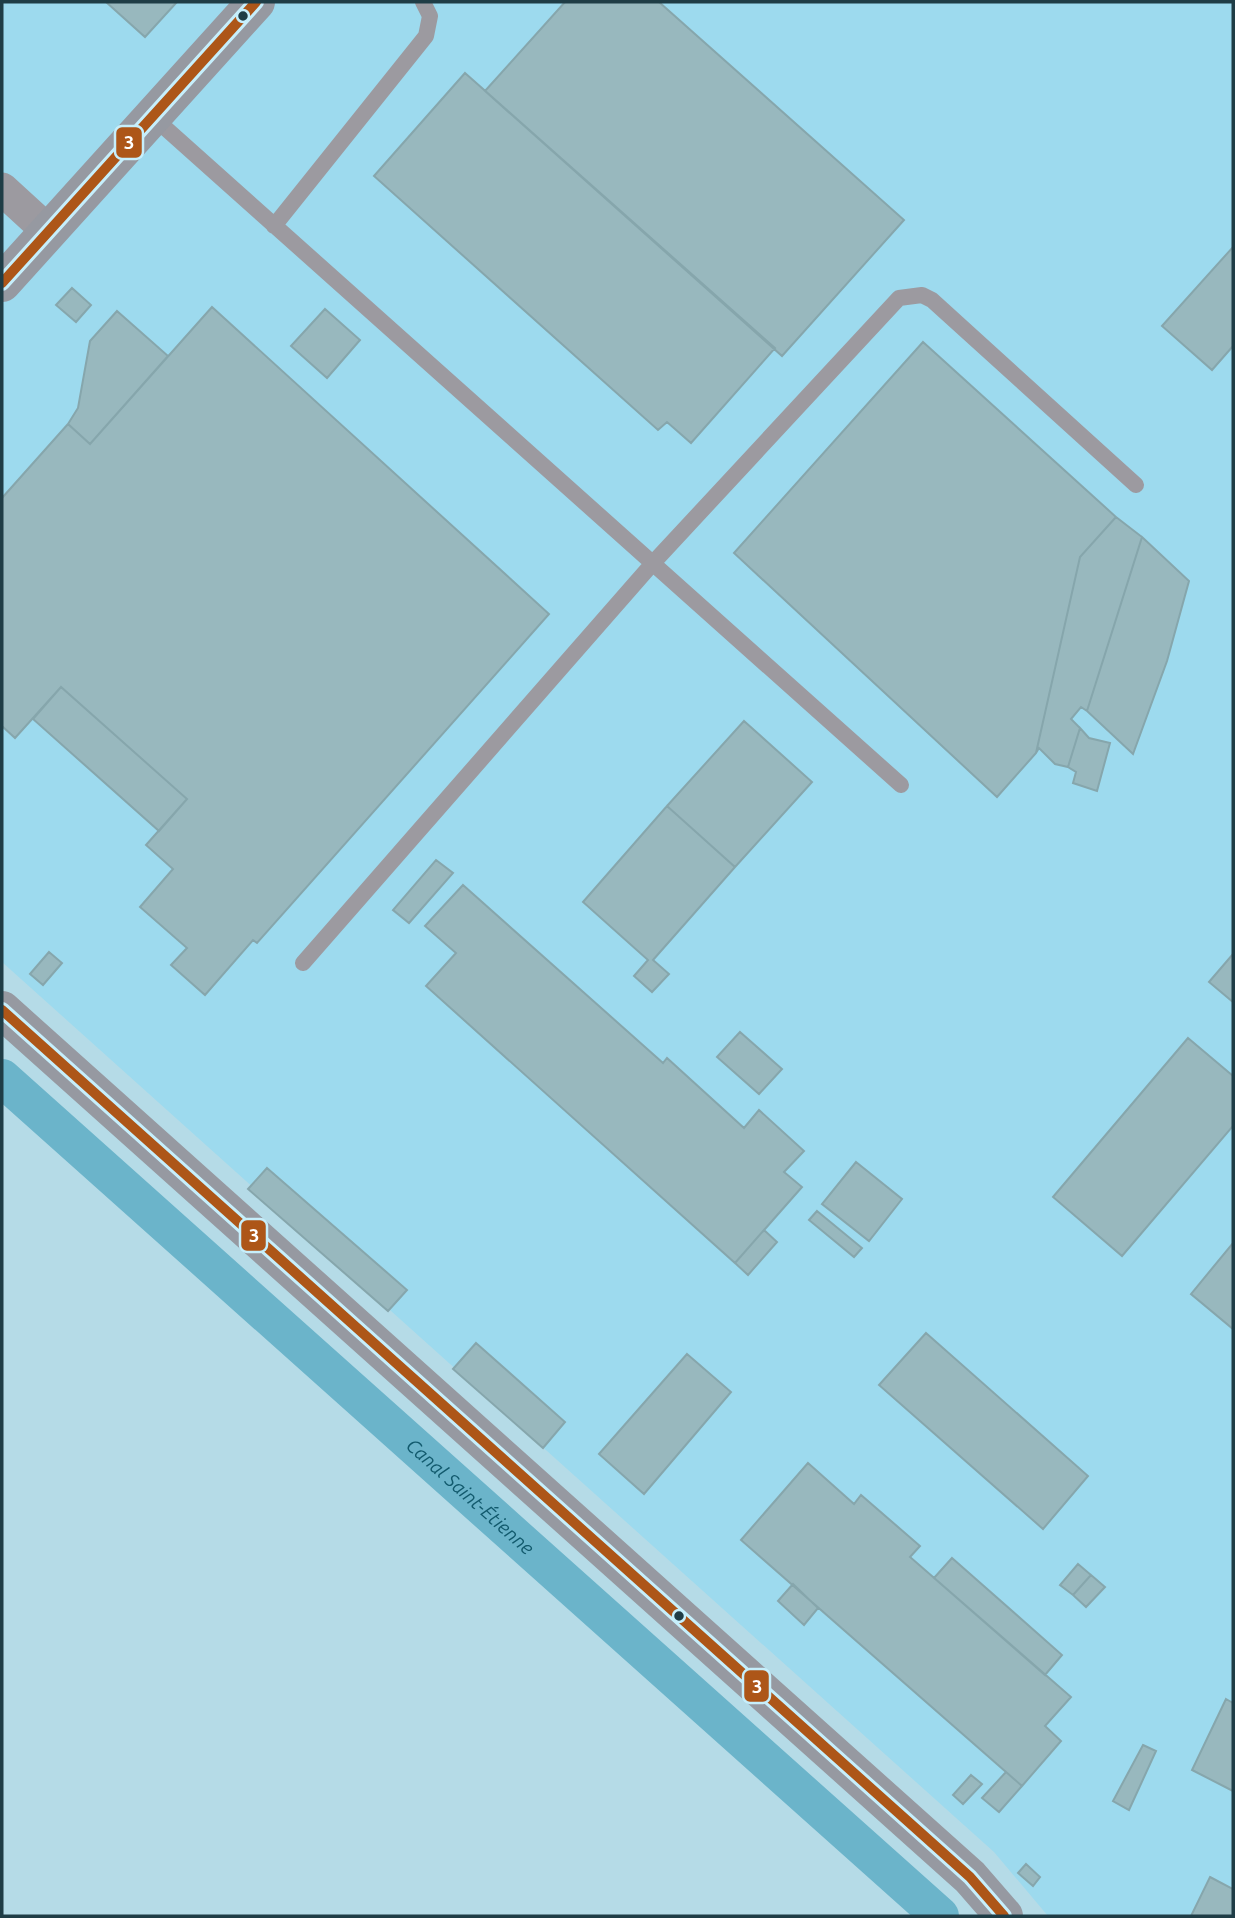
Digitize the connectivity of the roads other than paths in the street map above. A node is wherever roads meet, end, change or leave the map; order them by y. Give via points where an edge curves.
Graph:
1 (256, 2) edge
2 (423, 2) edge
3 (152, 117) junction
4 (2, 189) edge
5 (274, 226) junction
6 (49, 232) junction
7 (2, 283) edge
8 (1136, 485) dead end
9 (653, 563) junction
10 (901, 785) dead end
11 (303, 963) dead end
12 (2, 1010) edge
13 (1004, 1916) edge

1 - 3 street
2 - 5 lane via 430,16 426,36
3 - 5 lane
3 - 6 street
4 - 6 street
5 - 9 lane
6 - 7 street
8 - 9 lane via 932,300 910,295 899,298
9 - 10 lane
9 - 11 lane
12 - 13 street via 970,1877

